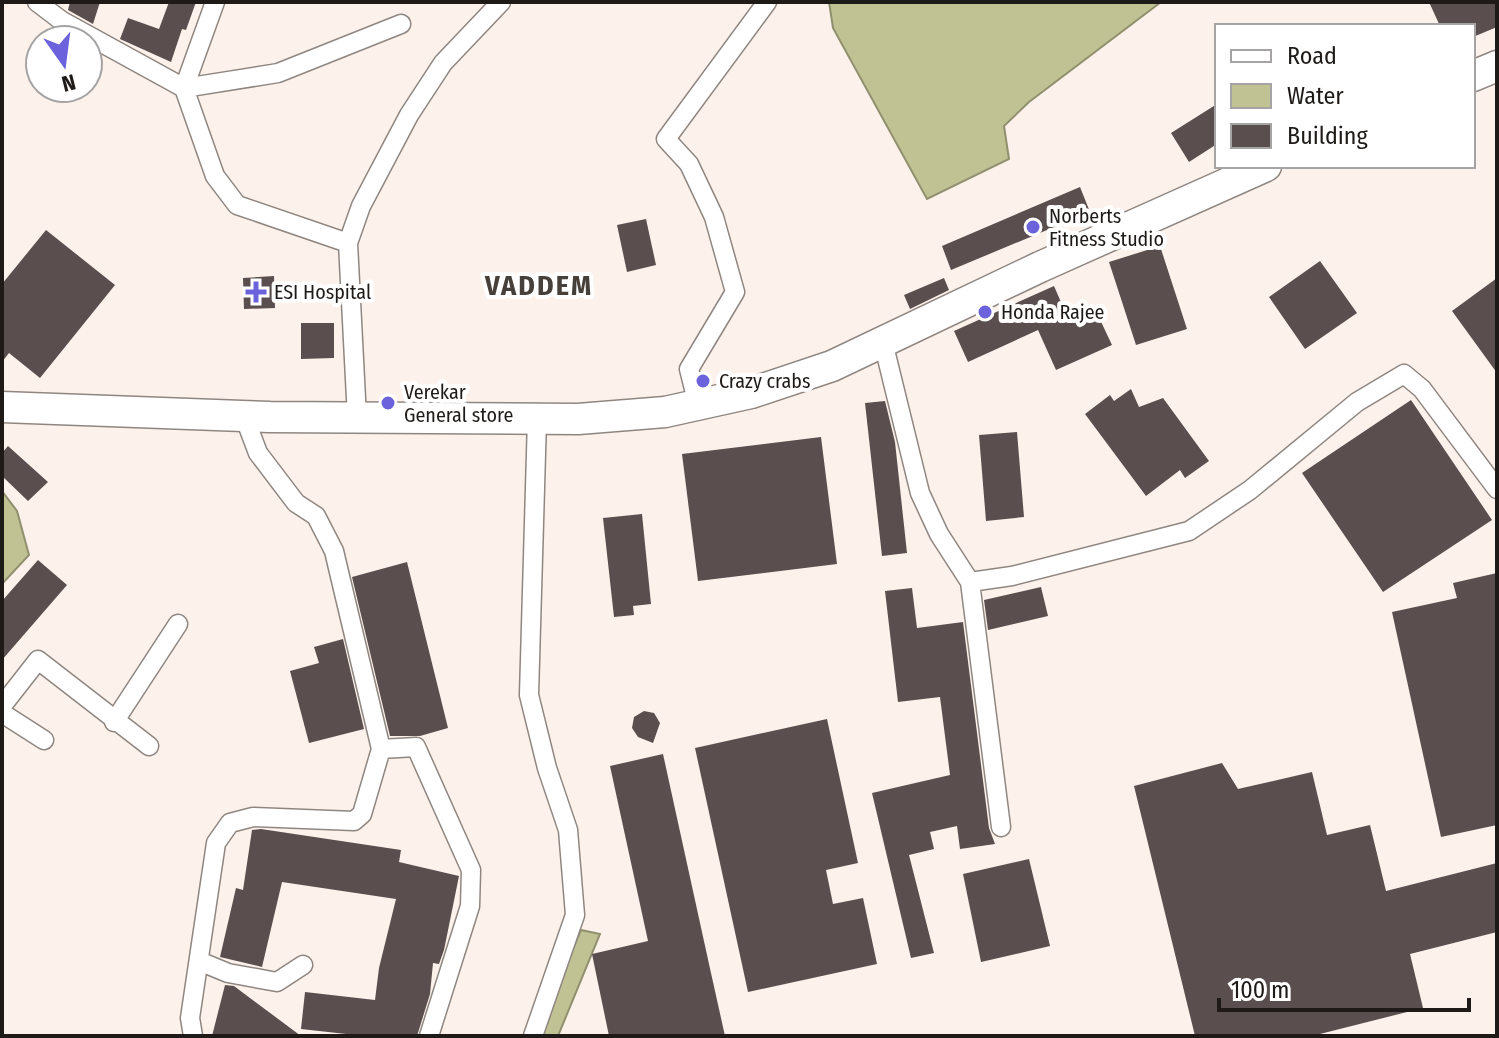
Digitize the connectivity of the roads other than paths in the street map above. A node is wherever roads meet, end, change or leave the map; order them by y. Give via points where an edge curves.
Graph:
1 (37, 2) edge
2 (215, 2) edge
3 (501, 2) edge
4 (767, 2) edge
5 (401, 24) dead end
6 (1497, 66) edge
7 (1475, 75) edge
8 (184, 88) junction
9 (1262, 168) edge
10 (348, 243) junction
11 (883, 342) junction
12 (698, 405) junction
13 (2, 407) edge
14 (244, 416) junction
15 (357, 418) junction
16 (537, 419) junction
17 (1497, 489) edge
18 (970, 582) junction
19 (178, 624) dead end
20 (2, 706) edge
21 (2, 713) edge
22 (114, 722) junction
23 (44, 740) dead end
24 (149, 746) dead end
25 (381, 749) junction
26 (1001, 827) dead end
27 (199, 961) junction
28 (303, 965) dead end
29 (193, 1036) edge
30 (429, 1036) edge
31 (533, 1036) edge

1 - 8 street
2 - 8 street
3 - 10 street via 443,63 409,115 361,206
4 - 12 street via 666,139 689,164 714,217 735,292 689,369
5 - 8 street via 278,73
6 - 7 main road
8 - 10 street via 215,176 237,205
9 - 11 main road
10 - 15 street
11 - 12 main road via 832,366
11 - 18 street via 920,493
12 - 16 main road via 665,412
13 - 14 main road
14 - 15 main road
14 - 25 street via 258,453 296,503 316,516 334,551
15 - 16 main road
16 - 31 street via 529,695 568,830 575,915
17 - 18 street via 1422,389 1404,374 1357,402 1250,490 1189,531
18 - 26 street
19 - 22 street
20 - 22 street via 38,660
21 - 23 street
22 - 24 street
25 - 27 street via 362,814 354,821 253,817 230,823 216,843
25 - 30 street via 416,747 471,870 470,906
27 - 28 street via 228,973 277,982
27 - 29 street via 190,1018

